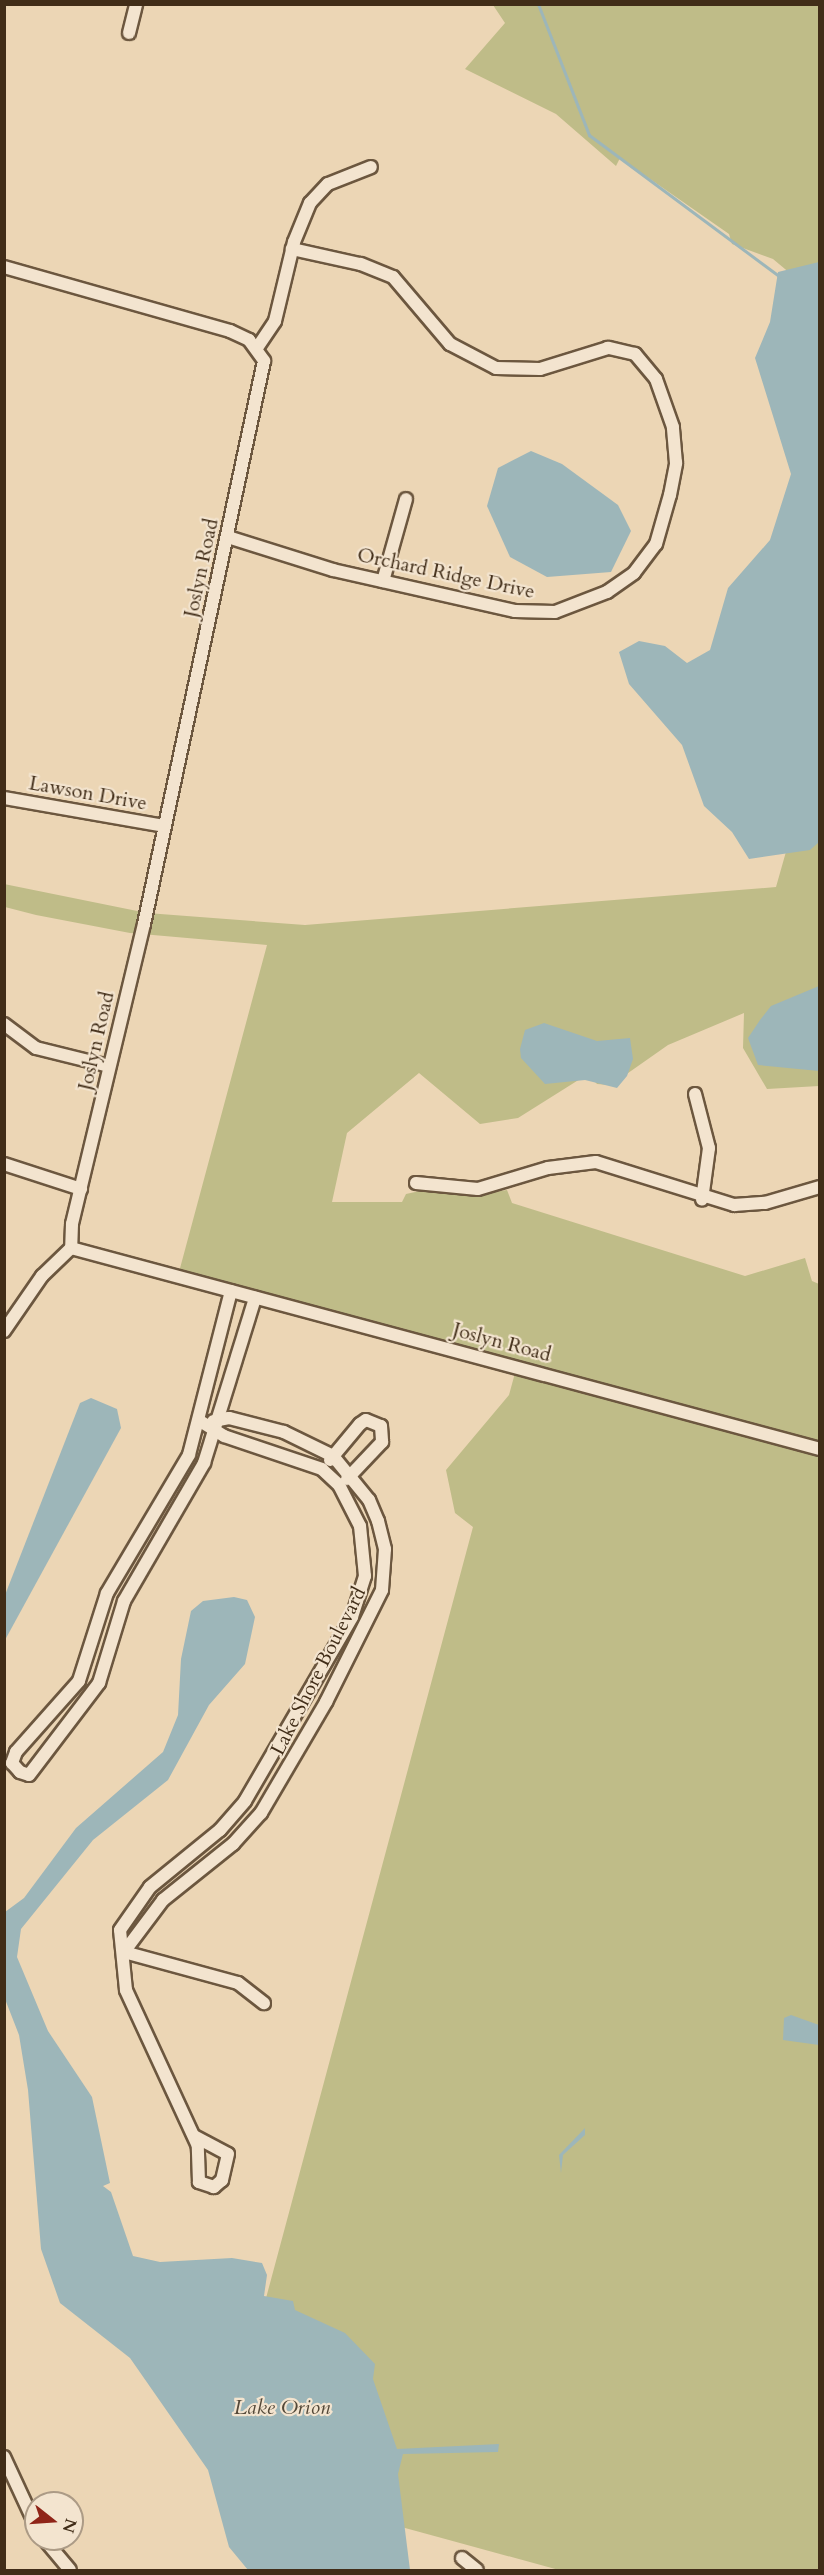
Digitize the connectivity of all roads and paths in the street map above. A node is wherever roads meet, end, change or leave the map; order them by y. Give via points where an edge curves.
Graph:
1 (136, 4) edge
2 (129, 33) dead end
3 (371, 167) dead end
4 (292, 249) junction
5 (4, 267) edge
6 (257, 348) junction
7 (406, 499) dead end
8 (228, 537) junction
9 (383, 581) junction
10 (4, 798) edge
11 (164, 826) junction
12 (4, 1024) edge
13 (110, 1066) junction
14 (695, 1094) dead end
15 (4, 1164) edge
16 (416, 1184) dead end
17 (819, 1187) edge
18 (81, 1189) junction
19 (702, 1200) junction
20 (71, 1248) junction
21 (231, 1292) junction
22 (255, 1298) junction
23 (4, 1330) edge
24 (200, 1420) junction
25 (218, 1426) junction
26 (819, 1449) edge
27 (333, 1456) junction
28 (322, 1469) junction
29 (352, 1474) junction
30 (339, 1485) junction
31 (39, 1732) junction
32 (52, 1745) junction
33 (124, 1952) junction
34 (264, 2003) dead end
35 (194, 2136) dead end
36 (4, 2457) edge
37 (24, 2500) edge
38 (54, 2551) edge
39 (462, 2558) dead end
40 (70, 2571) edge
41 (477, 2571) edge

1 - 2 street
3 - 4 street via 328,184 310,203
4 - 6 street via 275,321
4 - 9 street, Orchard Ridge Drive via 360,264 393,277 418,300 450,344 496,368 540,369 608,348 630,351 656,379 673,428 676,464 663,524 648,557 622,584 577,605 535,613
5 - 6 street via 230,331
6 - 8 street, Joslyn Road via 263,376
7 - 9 street
8 - 9 street, Orchard Ridge Drive via 284,550 314,566
8 - 11 street, Joslyn Road
10 - 11 street, Lawson Drive
11 - 13 street, Joslyn Road
12 - 13 street via 36,1048
13 - 18 street, Joslyn Road
14 - 19 street via 709,1148
15 - 18 street
16 - 19 street via 478,1189 558,1166 596,1162 648,1176
17 - 19 street via 765,1203
18 - 20 street, Joslyn Road
20 - 21 street, Joslyn Road
20 - 23 street via 42,1276
21 - 22 street, Joslyn Road
21 - 24 street
22 - 25 street
22 - 26 street, Joslyn Road
24 - 25 street, Lake Shore Boulevard
24 - 31 street via 181,1469 107,1593 79,1681
25 - 27 street, Lake Shore Boulevard via 284,1432
25 - 28 street, Lake Shore Boulevard
25 - 32 street via 204,1463 120,1610 99,1683
27 - 28 street
27 - 29 street, Lake Shore Boulevard
27 - 29 street via 366,1420 381,1426 382,1442
28 - 30 street, Lake Shore Boulevard
29 - 30 street
29 - 33 street, Lake Shore Boulevard via 369,1500 385,1550 375,1610 261,1813 233,1844 163,1900
30 - 33 street, Lake Shore Boulevard via 360,1526 364,1552 362,1595 352,1617 246,1801 220,1830 130,1907 120,1930
31 - 32 street
31 - 32 street via 16,1752 12,1763 20,1772 30,1775
33 - 34 street via 238,1983
33 - 35 street, Lake Shore Boulevard via 126,1990
36 - 37 street
38 - 40 street
39 - 41 street

